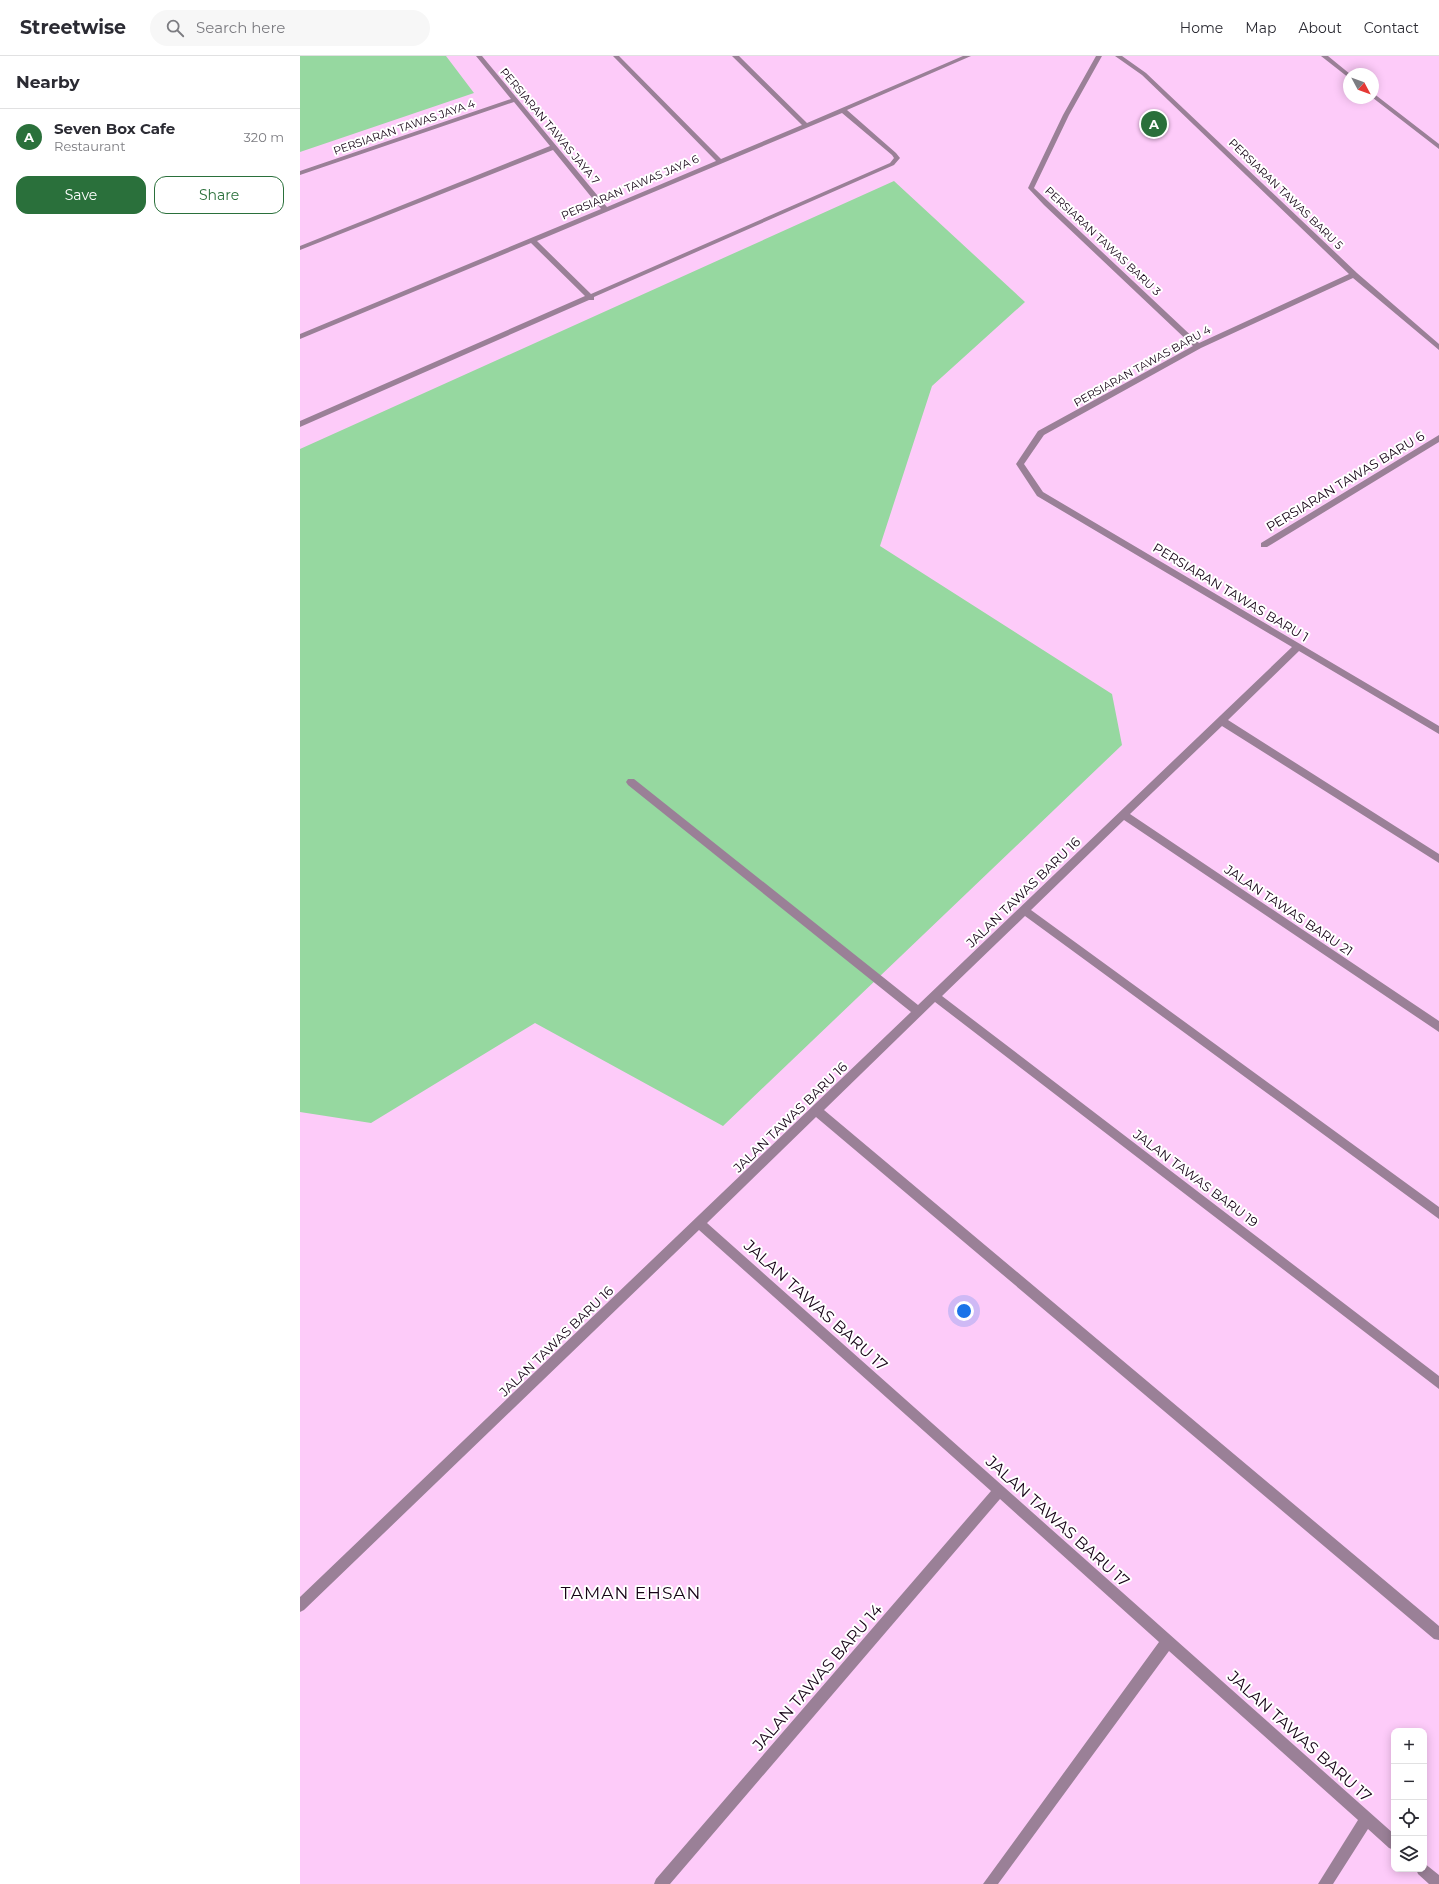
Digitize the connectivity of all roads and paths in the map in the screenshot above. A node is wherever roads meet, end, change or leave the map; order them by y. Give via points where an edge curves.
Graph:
1 (479, 56) edge
2 (616, 56) edge
3 (735, 56) edge
4 (968, 56) edge
5 (1099, 56) edge
6 (1118, 56) edge
7 (1324, 56) edge
8 (1343, 71) edge
9 (515, 100) junction
10 (1379, 100) edge
11 (843, 110) junction
12 (806, 126) junction
13 (1439, 138) edge
14 (1430, 141) junction
15 (554, 147) junction
16 (1439, 147) edge
17 (720, 162) junction
18 (300, 173) edge
19 (605, 210) junction
20 (532, 240) junction
21 (300, 248) edge
22 (1354, 275) junction
23 (591, 298) junction
24 (300, 328) edge
25 (303, 336) edge
26 (1198, 346) junction
27 (1439, 348) edge
28 (300, 424) edge
29 (1439, 438) edge
30 (1020, 464) joint
31 (1264, 545) dead end
32 (1298, 647) junction
33 (1222, 720) junction
34 (1439, 730) edge
35 (631, 782) dead end
36 (1124, 815) junction
37 (1439, 859) edge
38 (1024, 910) junction
39 (935, 996) junction
40 (919, 1012) junction
41 (1439, 1027) edge
42 (816, 1110) junction
43 (1439, 1214) edge
44 (699, 1223) junction
45 (1439, 1383) edge
46 (999, 1491) junction
47 (300, 1606) edge
48 (1439, 1634) edge
49 (1168, 1641) junction
50 (1367, 1819) junction
51 (1391, 1840) edge
52 (1426, 1872) edge
53 (661, 1884) edge
54 (990, 1884) edge
55 (1325, 1884) edge
56 (1439, 1884) edge

1 - 9 street, PERSIARAN TAWAS JAYA 7
2 - 17 street
3 - 12 street
4 - 11 street, PERSIARAN TAWAS JAYA 6
5 - 26 street, PERSIARAN TAWAS BARU 3 via 1066,115 1032,188
6 - 22 street, PERSIARAN TAWAS BARU 5 via 1144,74
7 - 8 street
9 - 15 street, PERSIARAN TAWAS JAYA 7
9 - 18 street, PERSIARAN TAWAS JAYA 4
10 - 14 street
11 - 12 street, PERSIARAN TAWAS JAYA 6
11 - 23 street via 894,154 896,161
12 - 17 street, PERSIARAN TAWAS JAYA 6
13 - 14 street
14 - 16 street
15 - 19 street, PERSIARAN TAWAS JAYA 7
15 - 21 street
17 - 19 street, PERSIARAN TAWAS JAYA 6
19 - 20 street, PERSIARAN TAWAS JAYA 6
20 - 23 street
20 - 25 street, PERSIARAN TAWAS JAYA 6
22 - 26 street, PERSIARAN TAWAS BARU 4
22 - 27 street, PERSIARAN TAWAS BARU 5
23 - 28 street
24 - 25 street
26 - 30 street, PERSIARAN TAWAS BARU 4 via 1041,433
29 - 31 street, PERSIARAN TAWAS BARU 6
30 - 32 street, PERSIARAN TAWAS BARU 1 via 1040,494
32 - 33 street, JALAN TAWAS BARU 16
32 - 34 street, PERSIARAN TAWAS BARU 1
33 - 36 street, JALAN TAWAS BARU 16
33 - 37 street
35 - 40 street
36 - 38 street, JALAN TAWAS BARU 16
36 - 41 street, JALAN TAWAS BARU 21
38 - 39 street, JALAN TAWAS BARU 16
38 - 43 street
39 - 40 street, JALAN TAWAS BARU 16
39 - 45 street, JALAN TAWAS BARU 19
40 - 42 street, JALAN TAWAS BARU 16
42 - 44 street, JALAN TAWAS BARU 16
42 - 48 street
44 - 46 street, JALAN TAWAS BARU 17
44 - 47 street, JALAN TAWAS BARU 16
46 - 49 street, JALAN TAWAS BARU 17
46 - 53 street, JALAN TAWAS BARU 14
49 - 50 street, JALAN TAWAS BARU 17
49 - 54 street
50 - 51 street, JALAN TAWAS BARU 17
50 - 55 street
52 - 56 street

